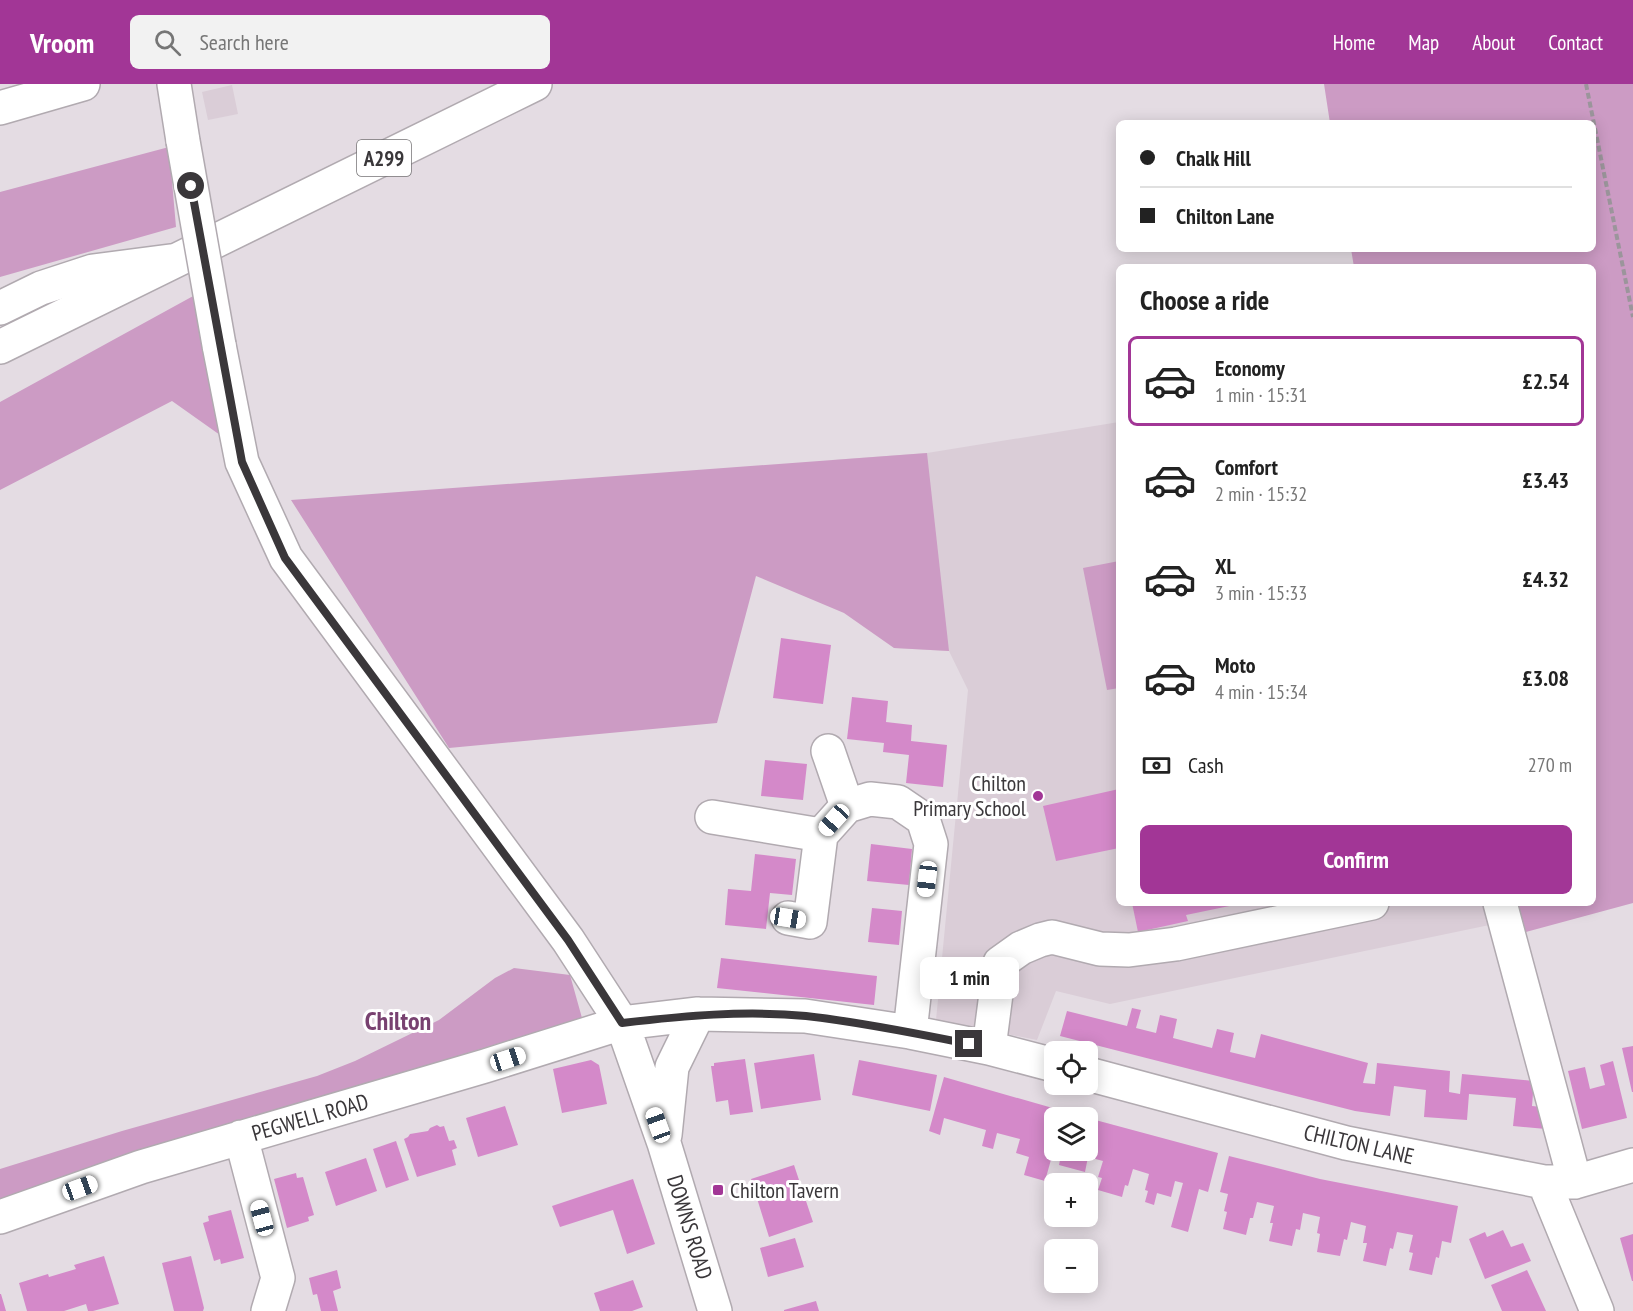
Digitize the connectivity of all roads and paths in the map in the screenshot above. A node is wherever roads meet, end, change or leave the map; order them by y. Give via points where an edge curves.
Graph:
1 (83, 84) edge
2 (174, 84) edge
3 (535, 84) edge
4 (1586, 84) edge
5 (0, 108) edge
6 (1593, 120) edge
7 (1596, 134) edge
8 (174, 260) junction
9 (0, 308) edge
10 (1633, 317) edge
11 (0, 347) edge
12 (828, 751) dead end
13 (847, 806) junction
14 (712, 817) dead end
15 (821, 835) junction
16 (1357, 906) edge
17 (1501, 906) edge
18 (788, 918) dead end
19 (698, 1014) junction
20 (622, 1023) junction
21 (910, 1032) junction
22 (989, 1048) junction
23 (1044, 1062) edge
24 (1098, 1077) edge
25 (241, 1137) junction
26 (664, 1143) junction
27 (1633, 1165) edge
28 (1559, 1182) junction
29 (0, 1217) edge
30 (268, 1311) edge
31 (715, 1311) edge
32 (1597, 1311) edge

1 - 5 main road
2 - 20 main road, DOWNS ROAD, bridge via 242,462 285,558 568,940
3 - 8 main road, A299
4 - 6 path
7 - 10 path
8 - 9 main road via 93,271 41,288
8 - 11 main road, A299
12 - 13 main road
13 - 15 main road
13 - 21 main road via 870,799 898,802 923,819 931,844
14 - 15 main road
15 - 18 main road via 810,922
16 - 22 main road via 1129,950 1100,949 1052,937 1040,939 1000,963
17 - 28 main road
19 - 20 main road
19 - 21 main road via 805,1016
19 - 26 main road, DOWNS ROAD via 672,1067
20 - 25 main road, PEGWELL ROAD
20 - 26 main road, DOWNS ROAD
21 - 22 main road
22 - 23 main road
24 - 28 main road, CHILTON LANE via 1346,1143
25 - 29 main road, PEGWELL ROAD via 141,1167
25 - 30 main road via 278,1278
26 - 31 main road, DOWNS ROAD
27 - 28 main road, CHILTON LANE
28 - 32 main road

